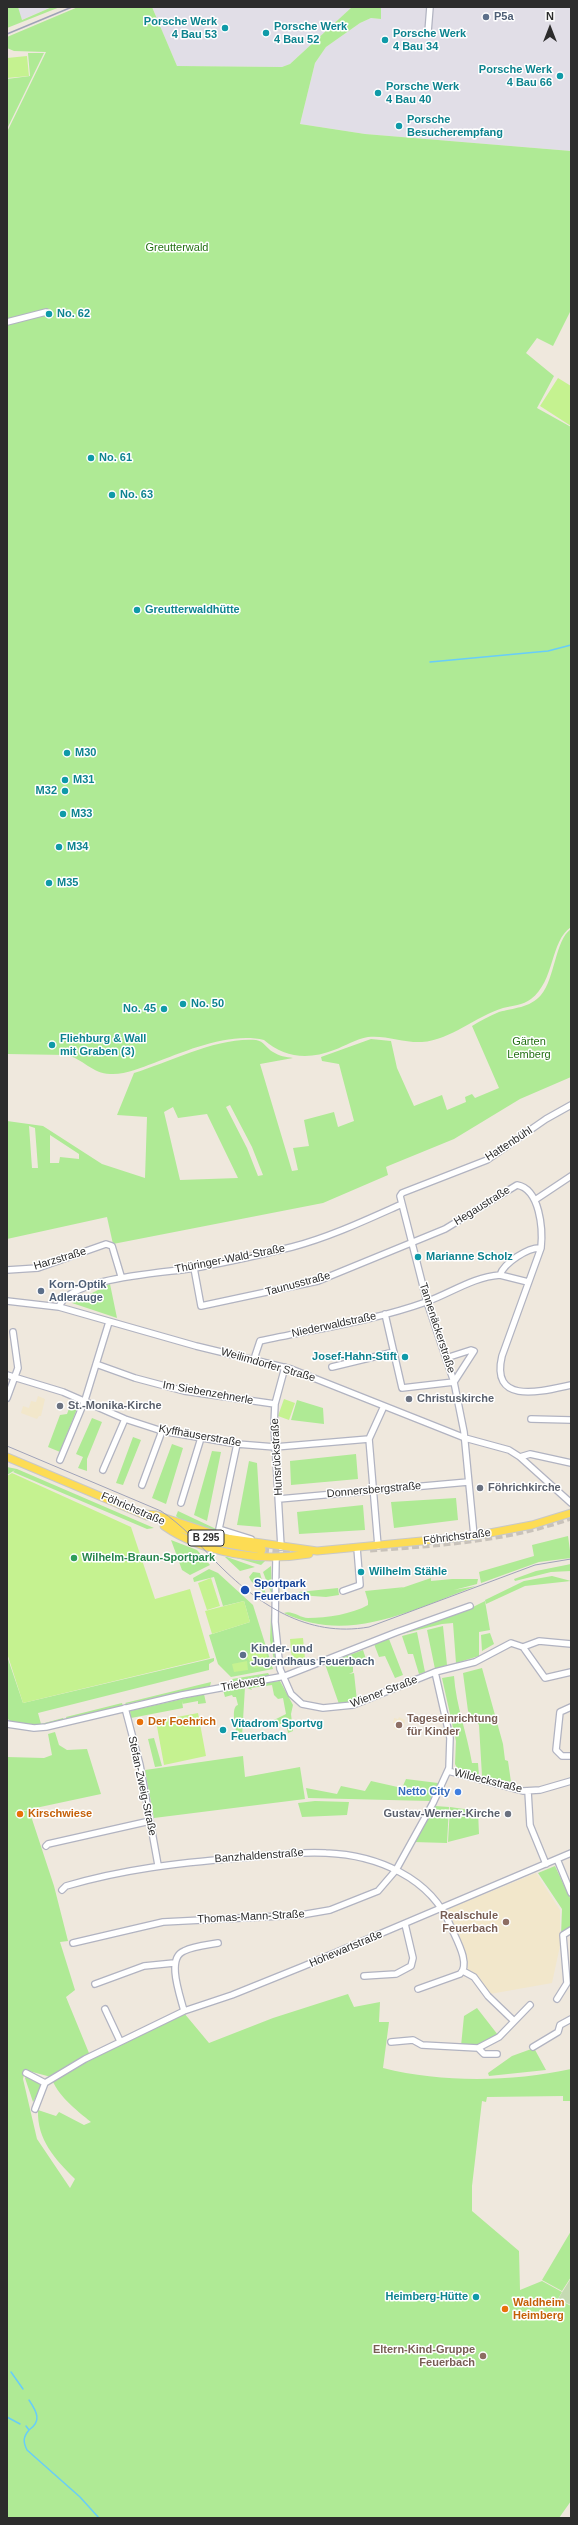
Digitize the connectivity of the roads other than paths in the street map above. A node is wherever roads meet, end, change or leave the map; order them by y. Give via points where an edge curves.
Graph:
1 (430, 7) edge
2 (428, 32) dead end
3 (46, 312) dead end
4 (7, 322) edge
5 (571, 1104) edge
6 (571, 1176) edge
7 (400, 1196) joint
8 (535, 1200) junction
9 (402, 1204) junction
10 (412, 1242) junction
11 (541, 1248) junction
12 (194, 1268) junction
13 (7, 1270) edge
14 (500, 1275) junction
15 (121, 1276) junction
16 (528, 1282) junction
17 (7, 1301) edge
18 (427, 1302) junction
19 (59, 1307) junction
20 (385, 1314) junction
21 (109, 1322) junction
22 (13, 1332) dead end
23 (394, 1352) junction
24 (446, 1358) junction
25 (254, 1359) junction
26 (96, 1364) junction
27 (285, 1367) junction
28 (332, 1367) dead end
29 (7, 1375) edge
30 (15, 1377) junction
31 (454, 1382) junction
32 (571, 1385) edge
33 (7, 1398) edge
34 (84, 1400) junction
35 (275, 1404) junction
36 (384, 1406) junction
37 (125, 1418) junction
38 (531, 1418) dead end
39 (571, 1420) edge
40 (162, 1432) junction
41 (201, 1438) junction
42 (465, 1438) junction
43 (369, 1439) junction
44 (236, 1444) junction
45 (275, 1448) junction
46 (7, 1456) edge
47 (520, 1457) junction
48 (60, 1460) dead end
49 (571, 1464) edge
50 (103, 1470) dead end
51 (468, 1482) junction
52 (142, 1485) dead end
53 (373, 1491) junction
54 (280, 1499) junction
55 (181, 1503) dead end
56 (571, 1503) edge
57 (571, 1513) edge
58 (144, 1514) junction
59 (474, 1536) junction
60 (378, 1546) junction
61 (357, 1548) junction
62 (265, 1549) junction
63 (283, 1552) junction
64 (343, 1591) dead end
65 (470, 1606) dead end
66 (571, 1644) edge
67 (523, 1647) junction
68 (435, 1672) junction
69 (571, 1672) edge
70 (282, 1676) junction
71 (571, 1707) edge
72 (125, 1708) junction
73 (7, 1724) edge
74 (571, 1756) edge
75 (448, 1771) junction
76 (571, 1781) edge
77 (528, 1791) junction
78 (150, 1821) junction
79 (46, 1846) dead end
80 (571, 1853) edge
81 (557, 1859) junction
82 (546, 1864) junction
83 (158, 1865) junction
84 (396, 1870) junction
85 (62, 1890) dead end
86 (571, 1893) edge
87 (443, 1908) junction
88 (405, 1924) junction
89 (571, 1930) edge
90 (73, 1943) dead end
91 (218, 1943) dead end
92 (174, 1964) junction
93 (569, 1968) edge
94 (463, 1971) junction
95 (364, 1976) dead end
96 (95, 1984) dead end
97 (418, 1989) dead end
98 (557, 1999) dead end
99 (530, 2005) dead end
100 (105, 2008) dead end
101 (184, 2011) junction
102 (571, 2019) edge
103 (514, 2022) junction
104 (120, 2041) junction
105 (391, 2042) dead end
106 (533, 2047) dead end
107 (478, 2048) junction
108 (497, 2054) dead end
109 (26, 2073) dead end
110 (45, 2083) junction
111 (35, 2109) dead end

1 - 2 street
3 - 4 street
5 - 7 street, Hattenbühl via 487,1160 402,1193
6 - 8 street
7 - 9 street, Tannenäckerstraße
8 - 10 street, Hegaustraße via 523,1186 517,1185 445,1229
8 - 11 street, Hegaustraße via 543,1233
9 - 10 street, Tannenäckerstraße
9 - 12 street, Thüringer-Wald-Straße via 306,1243
10 - 12 street, Taunusstraße via 318,1281 202,1306
10 - 18 street, Tannenäckerstraße
11 - 14 street via 535,1247 504,1266
11 - 16 street, Hegaustraße
12 - 15 street, Thüringer-Wald-Straße
13 - 15 street, Harzstraße via 38,1268 106,1244 112,1246
14 - 16 street
14 - 18 street, Niederwaldstraße via 480,1278
15 - 19 street, Thüringer-Wald-Straße via 70,1295
16 - 32 street, Hegaustraße via 502,1356 502,1377 519,1393
17 - 19 street, Weilimdorfer Straße
18 - 20 street, Niederwaldstraße
18 - 24 street, Tannenäckerstraße
19 - 21 street, Weilimdorfer Straße
20 - 23 street
20 - 25 street, Niederwaldstraße via 260,1341
21 - 25 street, Weilimdorfer Straße
21 - 26 street
22 - 30 street via 18,1368
23 - 28 street
23 - 31 street via 402,1388
24 - 31 street, Tannenäckerstraße
24 - 31 street via 474,1351
25 - 27 street, Weilimdorfer Straße
26 - 34 street
26 - 35 street, Im Siebenzehnerle via 184,1391
27 - 35 street, Hunsrückstraße
27 - 36 street, Weilimdorfer Straße
29 - 30 street, Kyffhäuserstraße
30 - 33 street
30 - 34 street, Kyffhäuserstraße
31 - 42 street, Tannenäckerstraße
34 - 37 street, Kyffhäuserstraße
34 - 48 street
35 - 45 street, Hunsrückstraße
36 - 42 street, Weilimdorfer Straße
36 - 43 street
37 - 40 street, Kyffhäuserstraße
37 - 50 street
38 - 39 street
40 - 41 street, Kyffhäuserstraße
40 - 52 street
41 - 44 street, Kyffhäuserstraße
41 - 55 street
42 - 47 street, Weilimdorfer Straße via 502,1447
42 - 51 street, Tannenäckerstraße
43 - 45 street, Kyffhäuserstraße
43 - 53 street
44 - 45 street, Kyffhäuserstraße
44 - 62 street via 219,1529 259,1541
45 - 54 street, Hunsrückstraße
46 - 58 main road, Föhrichstraße / B 295
47 - 49 street via 530,1454
47 - 56 street, Weilimdorfer Straße
51 - 53 street, Donnersbergstraße
51 - 59 street, Tannenäckerstraße
53 - 54 street, Donnersbergstraße
53 - 60 street
54 - 63 street, Hunsrückstraße
57 - 59 main road, Föhrichstraße via 532,1525
58 - 62 main road via 156,1515 212,1535
58 - 62 main road, Föhrichstraße / B 295 via 217,1542
59 - 60 main road, Föhrichstraße
60 - 61 main road, Föhrichstraße
61 - 63 main road, Föhrichstraße
61 - 64 street via 360,1585
62 - 63 main road, Föhrichstraße
62 - 63 main road, Föhrichstraße
63 - 70 street, Wiener Straße via 275,1622
65 - 70 street, Triebweg
66 - 67 street, Wiener Straße via 539,1642
67 - 68 street, Wiener Straße via 511,1643 475,1662
67 - 69 street via 542,1677
68 - 70 street, Wiener Straße via 353,1705 323,1708 298,1701
68 - 75 street, Thomas-Mann-Straße via 450,1738
70 - 72 street, Triebweg
71 - 74 street via 560,1712 556,1750 562,1756
72 - 73 street, Triebweg via 46,1727
72 - 78 street, Stefan-Zweig-Straße via 140,1765
75 - 77 street, Wildeckstraße
75 - 84 street, Thomas-Mann-Straße
76 - 77 street, Wildeckstraße
77 - 82 street, Wildeckstraße via 530,1825
78 - 79 street
78 - 83 street, Stefan-Zweig-Straße
80 - 81 street, Hohewartstraße
81 - 82 street, Hohewartstraße
81 - 86 street
82 - 87 street, Hohewartstraße
83 - 84 street, Banzhaldenstraße via 326,1852 360,1857
83 - 85 street, Banzhaldenstraße via 72,1885
84 - 87 street, Banzhaldenstraße via 426,1890
84 - 90 street, Thomas-Mann-Straße via 378,1891 330,1910 274,1917 163,1922
87 - 88 street, Hohewartstraße
87 - 94 street via 462,1955
88 - 95 street via 413,1958 411,1966 396,1974
88 - 101 street, Hohewartstraße via 232,1995
89 - 93 street via 563,1935
91 - 92 street via 184,1951 178,1955
92 - 96 street via 144,1966
92 - 101 street
93 - 98 street via 567,1983
94 - 97 street via 454,1977
94 - 103 street via 474,1977 488,1996
99 - 103 street
100 - 104 street
101 - 104 street, Hohewartstraße
102 - 106 street via 560,2025 558,2032
103 - 107 street via 492,2043
104 - 110 street, Hohewartstraße
105 - 107 street via 413,2040 422,2045
107 - 108 street via 484,2054
109 - 110 street
110 - 111 street

